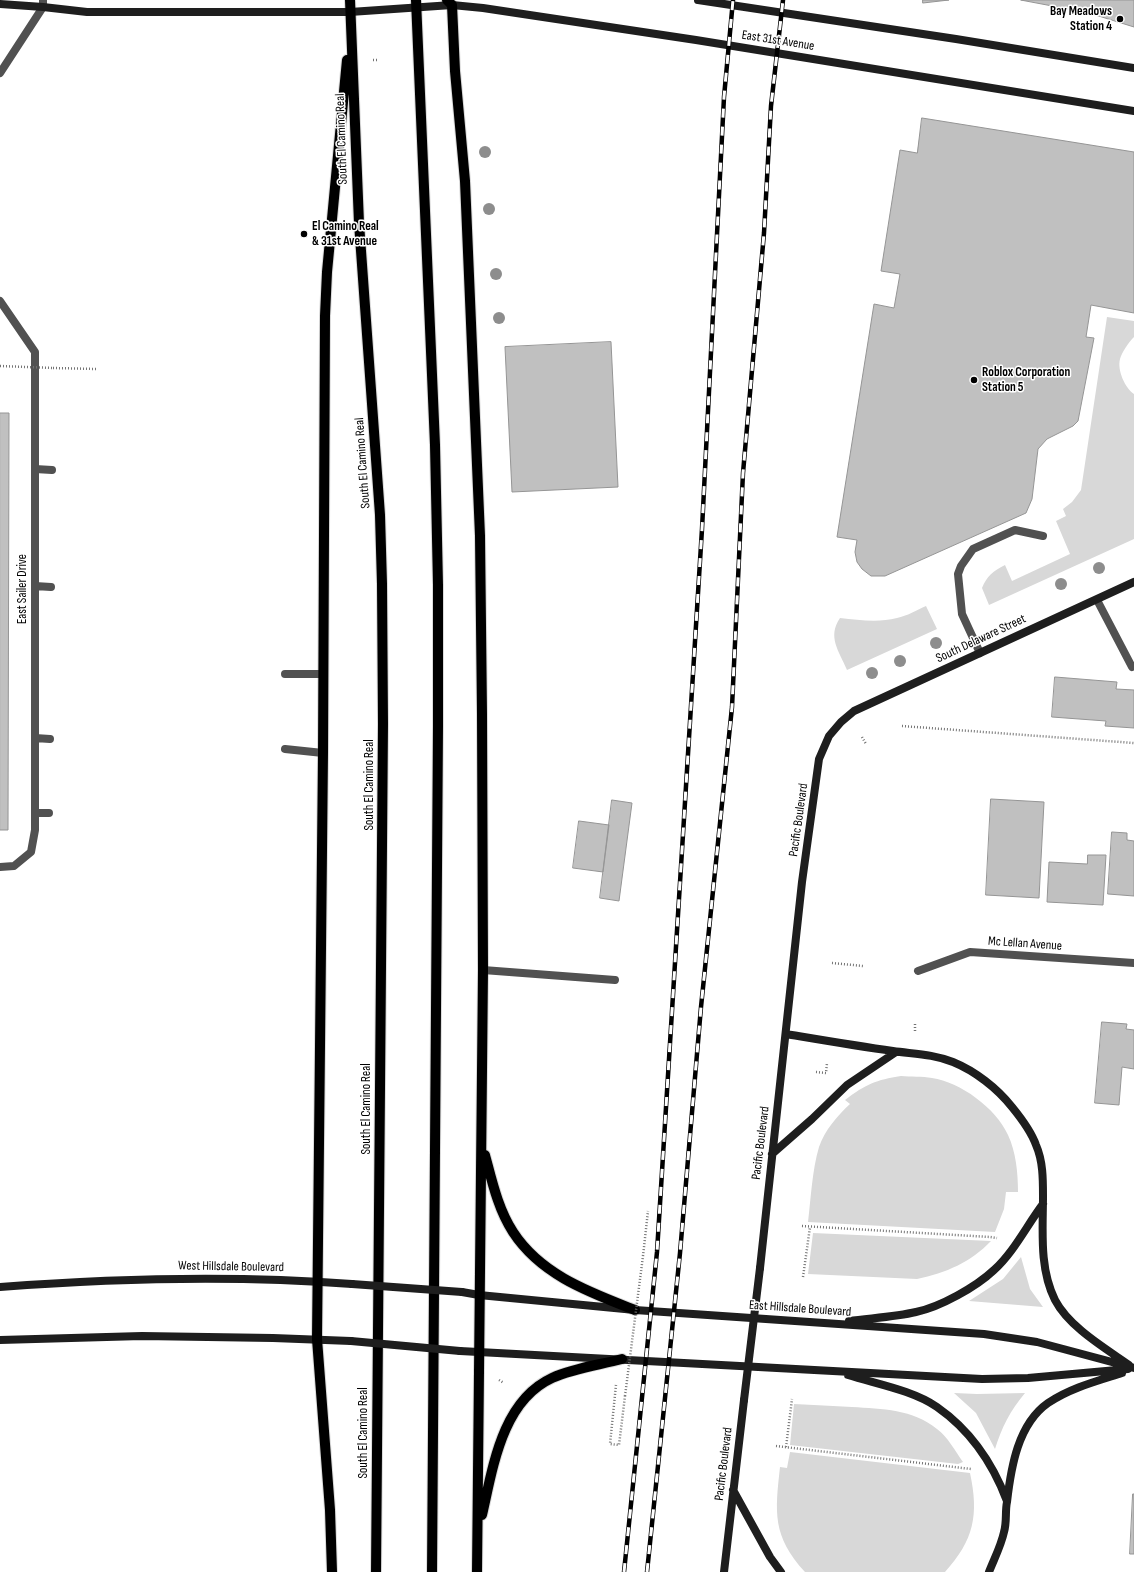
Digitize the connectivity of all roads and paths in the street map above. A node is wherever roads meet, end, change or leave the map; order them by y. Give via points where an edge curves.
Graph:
1 (350, 0) edge
2 (698, 0) edge
3 (450, 2) edge
4 (43, 3) edge
5 (0, 4) edge
6 (416, 4) edge
7 (350, 12) junction
8 (373, 60) dead end
9 (378, 60) dead end
10 (1134, 68) edge
11 (0, 73) edge
12 (1134, 111) edge
13 (0, 301) edge
14 (0, 366) edge
15 (97, 369) dead end
16 (35, 469) junction
17 (52, 470) dead end
18 (1043, 536) dead end
19 (1134, 582) edge
20 (35, 586) junction
21 (51, 587) dead end
22 (1097, 600) junction
23 (980, 653) junction
24 (1132, 667) dead end
25 (285, 674) dead end
26 (323, 674) junction
27 (841, 722) joint
28 (902, 726) dead end
29 (862, 736) dead end
30 (35, 738) junction
31 (50, 739) dead end
32 (1134, 743) edge
33 (866, 744) dead end
34 (285, 750) dead end
35 (323, 753) junction
36 (35, 813) junction
37 (49, 813) dead end
38 (0, 867) edge
39 (832, 963) dead end
40 (1134, 963) edge
41 (864, 966) dead end
42 (483, 970) junction
43 (918, 971) dead end
44 (615, 980) dead end
45 (915, 1024) dead end
46 (914, 1031) dead end
47 (786, 1034) junction
48 (896, 1052) junction
49 (827, 1064) dead end
50 (816, 1072) dead end
51 (481, 1141) junction
52 (772, 1154) junction
53 (1043, 1204) junction
54 (648, 1211) dead end
55 (802, 1226) dead end
56 (810, 1227) junction
57 (998, 1239) dead end
58 (803, 1277) dead end
59 (317, 1282) junction
60 (0, 1287) edge
61 (462, 1292) joint
62 (479, 1295) junction
63 (635, 1310) junction
64 (833, 1323) junction
65 (317, 1339) junction
66 (0, 1340) edge
67 (479, 1352) junction
68 (622, 1360) junction
69 (1134, 1368) edge
70 (836, 1371) junction
71 (616, 1385) dead end
72 (792, 1400) dead end
73 (776, 1446) dead end
74 (786, 1447) junction
75 (973, 1470) dead end
76 (733, 1490) junction
77 (1007, 1501) junction
78 (477, 1534) junction
79 (332, 1572) edge
80 (376, 1572) edge
81 (432, 1572) edge
82 (477, 1572) edge
83 (724, 1572) edge
84 (781, 1572) edge
85 (989, 1572) edge

1 - 7 main road, South El Camino Real
2 - 10 main road
3 - 6 main road, East 31st Avenue
3 - 12 main road, East 31st Avenue
3 - 42 main road via 465,181 480,536
4 - 5 main road, East 31st Avenue
4 - 7 main road, East 31st Avenue via 87,12
4 - 11 street
6 - 7 main road, East 31st Avenue
6 - 81 main road via 437,539
7 - 26 main road via 325,316
7 - 80 main road, South El Camino Real via 358,223 379,501 382,584
8 - 9 path
13 - 16 street, East Sailer Drive via 35,352
14 - 15 path, bridge
16 - 17 street
16 - 20 street, East Sailer Drive
18 - 23 street via 1015,530 973,549 961,566 958,574 962,614
19 - 22 main road, South Delaware Street
20 - 21 street
20 - 30 street, East Sailer Drive
22 - 23 main road, South Delaware Street
22 - 24 street
23 - 27 main road, South Delaware Street via 854,711
25 - 26 street
26 - 35 main road
27 - 47 main road, Pacific Boulevard via 829,736 819,759 802,882
28 - 32 path
29 - 33 path
30 - 31 street
30 - 36 street, East Sailer Drive
34 - 35 street
35 - 59 main road
36 - 37 street
36 - 38 street, East Sailer Drive via 31,852 14,866
39 - 41 path
40 - 43 street, Mc Lellan Avenue via 970,952
42 - 44 street
42 - 51 main road
45 - 46 path
47 - 48 main road
47 - 52 main road, Pacific Boulevard
48 - 52 main road via 847,1085
48 - 53 main road via 934,1055 954,1062 980,1077 1005,1098 1024,1122 1037,1145 1043,1173
49 - 50 path via 826,1073
51 - 62 main road
51 - 63 main road via 502,1210 512,1231 526,1249 565,1280
52 - 76 main road, Pacific Boulevard, bridge
53 - 64 main road via 994,1270 953,1298 917,1312
53 - 69 main road via 1043,1250 1047,1280 1056,1301 1086,1334
54 - 71 path, bridge via 619,1445 610,1444
55 - 56 path
56 - 57 path
56 - 58 path
59 - 60 main road, West Hillsdale Boulevard via 136,1278
59 - 61 main road, West Hillsdale Boulevard, bridge
59 - 65 main road
61 - 62 main road, East Hillsdale Boulevard
62 - 63 main road, East Hillsdale Boulevard
62 - 67 main road
63 - 64 main road, East Hillsdale Boulevard
64 - 69 main road, East Hillsdale Boulevard via 984,1334 1037,1342
65 - 66 main road via 142,1336
65 - 67 main road, bridge
65 - 79 main road
67 - 68 main road
67 - 78 main road
68 - 70 main road
68 - 78 main road via 550,1378 520,1403 510,1420 494,1463
69 - 70 main road via 1028,1378 982,1379
69 - 77 main road via 1066,1393 1047,1404 1033,1418 1022,1436 1015,1458
70 - 77 main road via 907,1393 936,1407 958,1425 981,1450
72 - 74 path
73 - 74 path
74 - 75 path
76 - 83 main road, Pacific Boulevard
76 - 84 main road
77 - 85 main road via 1004,1531
78 - 82 main road

